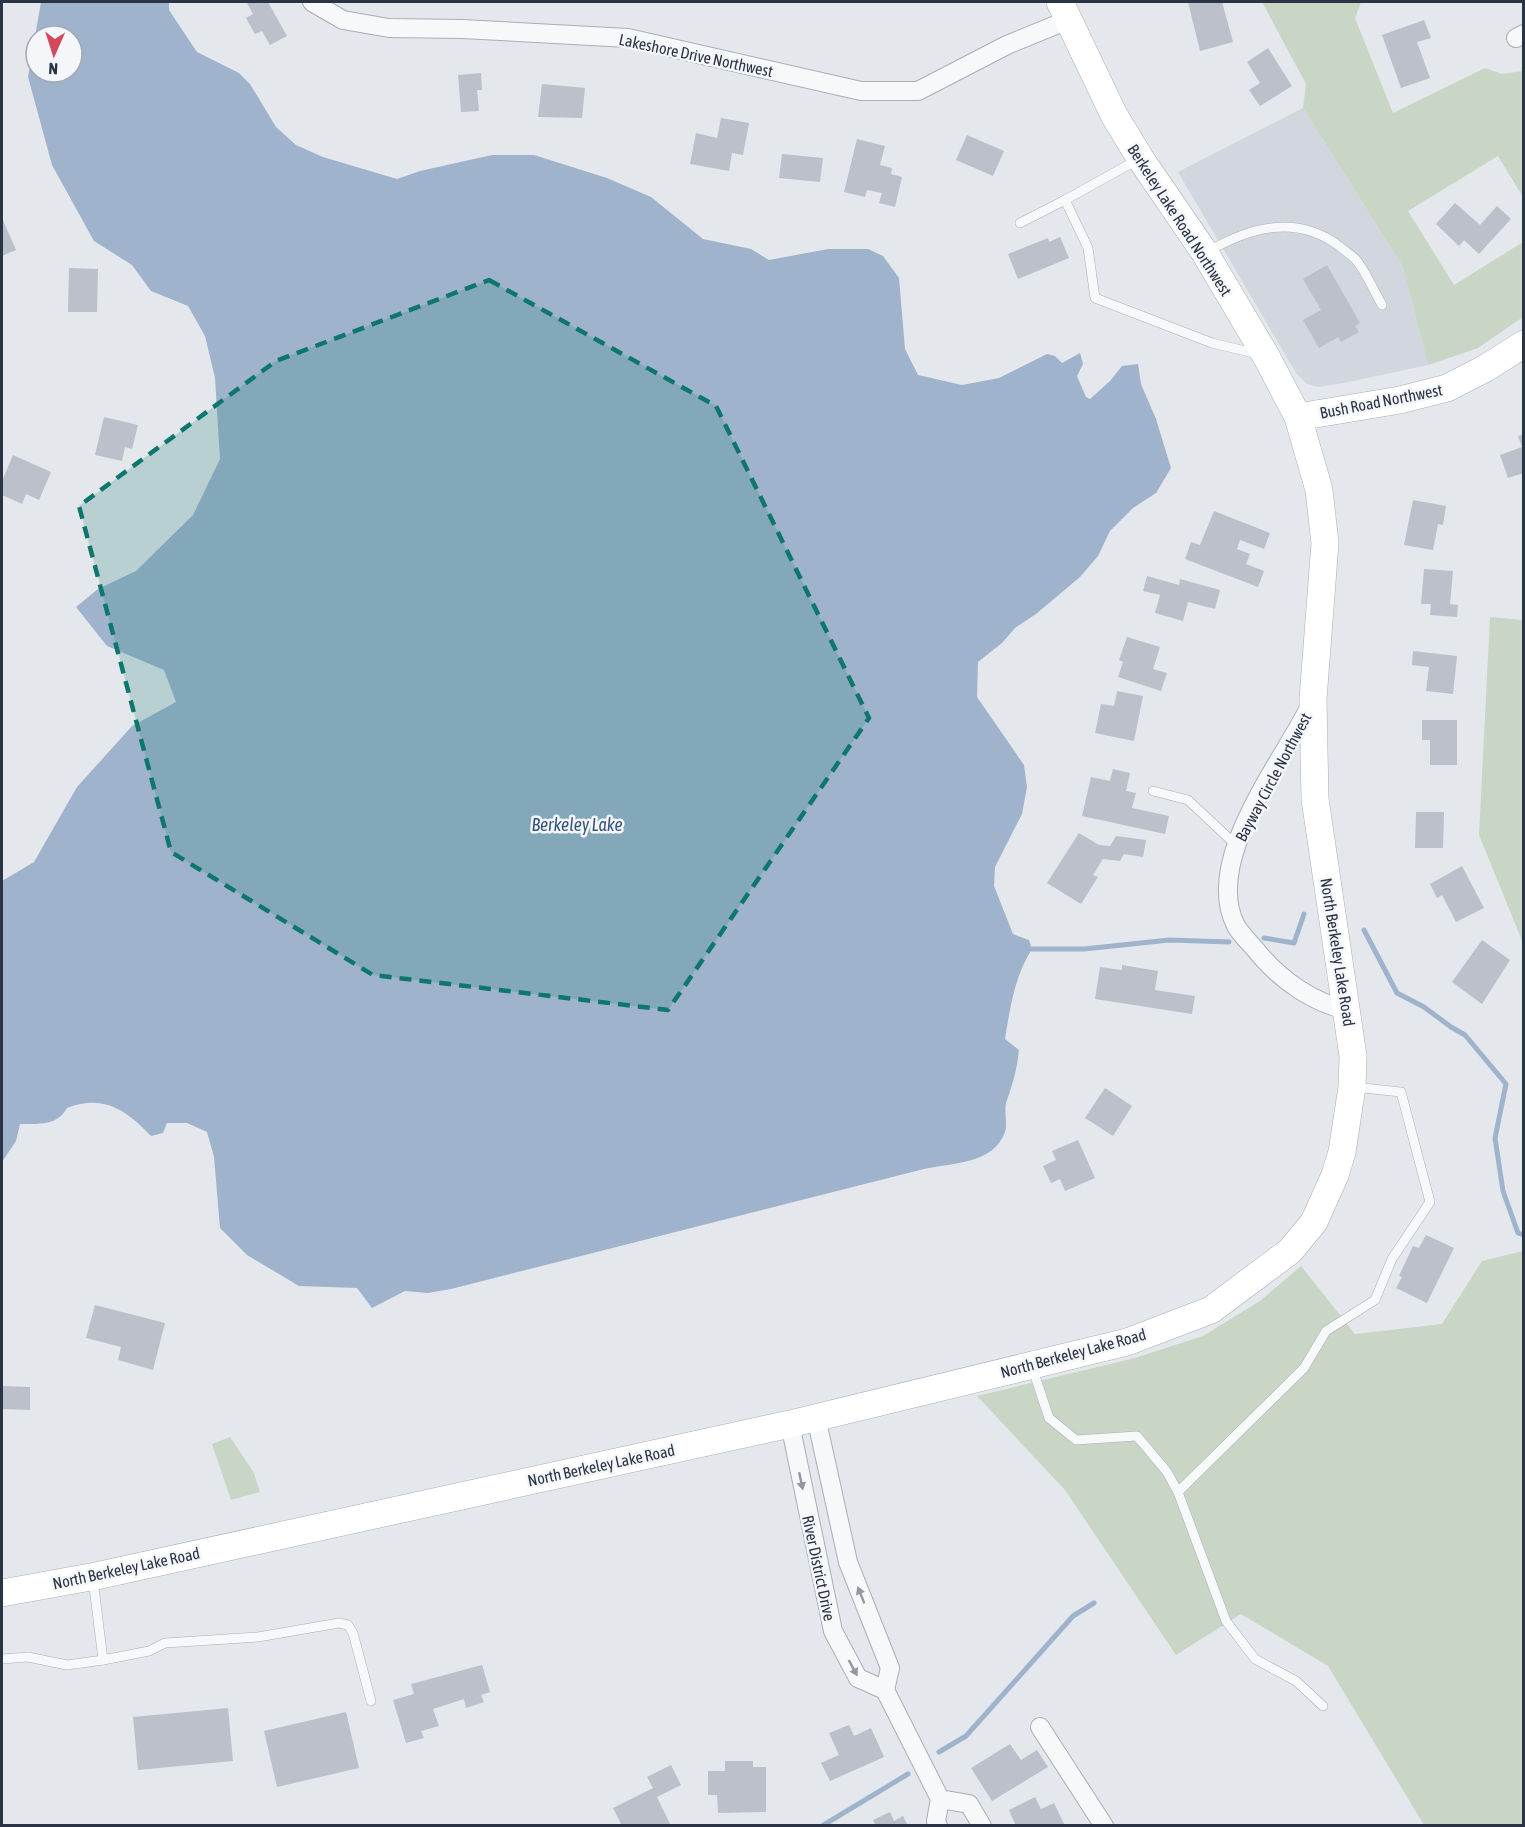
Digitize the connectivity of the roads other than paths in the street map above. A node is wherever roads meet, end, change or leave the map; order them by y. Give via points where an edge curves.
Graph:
1 (312, 2) edge
2 (1064, 11) edge
3 (1140, 158) junction
4 (1065, 200) junction
5 (1020, 223) dead end
6 (1204, 254) junction
7 (1382, 305) dead end
8 (1524, 344) edge
9 (1266, 356) junction
10 (1298, 417) junction
11 (1313, 699) junction
12 (1153, 791) dead end
13 (1236, 845) junction
14 (1347, 1010) junction
15 (1352, 1087) junction
16 (1032, 1366) junction
17 (816, 1417) junction
18 (790, 1424) junction
19 (1178, 1492) junction
20 (849, 1565) junction
21 (821, 1573) junction
22 (92, 1577) junction
23 (2, 1593) edge
24 (2, 1659) edge
25 (103, 1660) junction
26 (885, 1690) junction
27 (371, 1701) dead end
28 (1323, 1706) dead end
29 (1040, 1727) dead end
30 (940, 1799) junction
31 (938, 1826) edge
32 (982, 1826) edge
33 (1104, 1826) edge

1 - 2 street, Lakeshore Drive Northwest via 343,20 389,28 628,38 861,91 918,91
2 - 3 street, Berkeley Lake Road Northwest via 1114,115
3 - 4 lane
3 - 6 street, Berkeley Lake Road Northwest
4 - 5 lane
4 - 9 lane via 1088,248 1095,298 1212,343
6 - 7 lane via 1232,237 1261,229 1302,227 1328,238 1356,260
6 - 9 street, Berkeley Lake Road Northwest
8 - 10 street, Bush Road Northwest via 1447,388
9 - 10 street, Berkeley Lake Road Northwest
10 - 11 street, North Berkeley Lake Road via 1319,490 1325,543
11 - 13 street, Bayway Circle Northwest
11 - 14 street, North Berkeley Lake Road via 1315,799
12 - 13 lane via 1188,800
13 - 14 street, Bayway Circle Northwest via 1228,896 1236,926 1276,974 1329,1006
14 - 15 street, North Berkeley Lake Road
15 - 16 street, North Berkeley Lake Road via 1335,1175 1314,1222 1290,1251 1211,1310 1127,1342
15 - 19 lane via 1401,1092 1430,1202 1392,1259 1375,1300 1326,1331 1304,1368
16 - 17 street, North Berkeley Lake Road
16 - 19 lane via 1049,1418 1077,1440 1137,1436
17 - 18 street, North Berkeley Lake Road
17 - 20 street, River District Drive
18 -> 21 street, River District Drive
18 - 22 street, North Berkeley Lake Road
19 - 28 lane via 1226,1621 1255,1659 1296,1681
20 - 21 street
26 -> 20 street, River District Drive via 890,1668
21 -> 26 street, River District Drive via 833,1631 858,1678
22 - 23 street, North Berkeley Lake Road
22 - 25 lane
24 - 25 lane via 28,1657 68,1665
25 - 27 lane via 149,1652 165,1643 258,1636 339,1623 348,1625 353,1633
26 - 30 street
29 - 33 street
30 - 31 street
30 - 32 street via 969,1804

